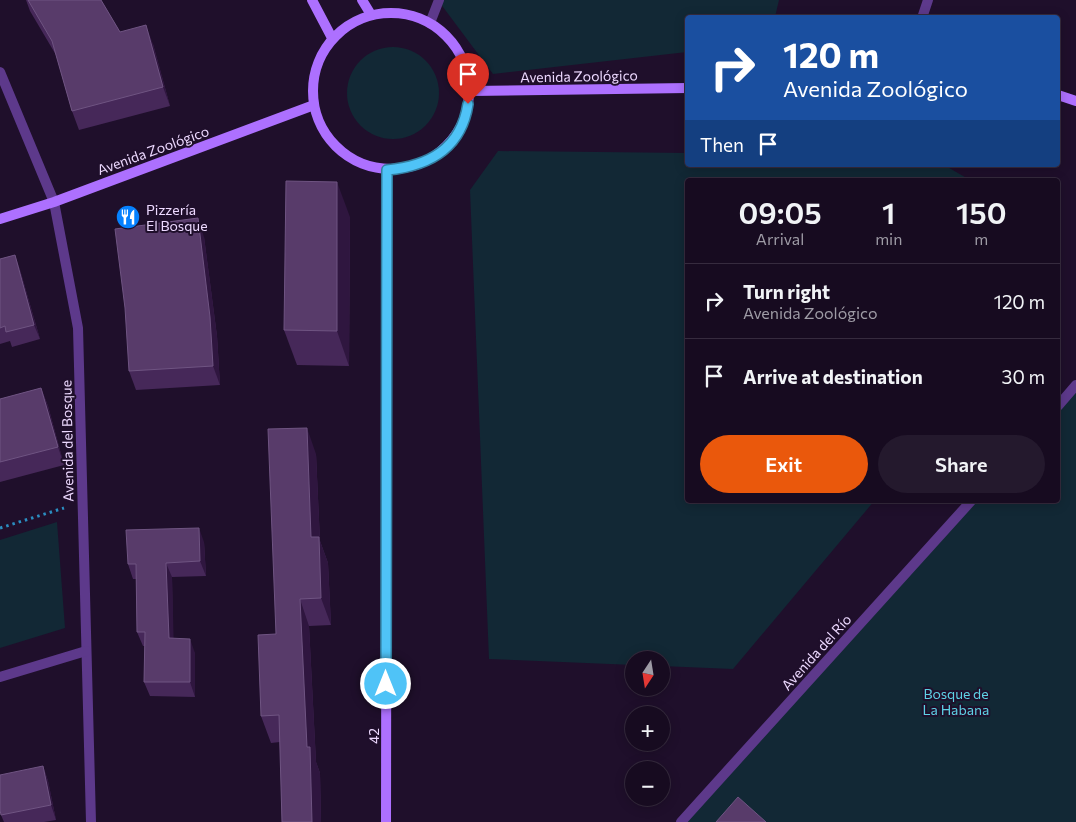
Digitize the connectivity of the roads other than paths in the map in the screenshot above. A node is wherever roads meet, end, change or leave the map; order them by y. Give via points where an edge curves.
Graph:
1 (312, 0) edge
2 (362, 0) edge
3 (439, 0) edge
4 (928, 0) edge
5 (370, 13) junction
6 (923, 15) edge
7 (430, 23) junction
8 (332, 38) junction
9 (0, 72) edge
10 (685, 88) edge
11 (470, 91) junction
12 (1060, 96) edge
13 (1076, 101) edge
14 (314, 105) junction
15 (387, 170) junction
16 (54, 202) junction
17 (0, 219) edge
18 (1076, 385) edge
19 (1060, 404) edge
20 (969, 503) edge
21 (86, 651) junction
22 (0, 676) edge
23 (91, 822) edge
24 (386, 822) edge
25 (681, 822) edge

1 - 8 street
2 - 5 street
3 - 7 street
4 - 6 street
5 - 7 street via 409,15
5 - 8 street via 350,21
7 - 11 street via 459,51 468,70
8 - 14 street via 318,62 313,85
9 - 16 street, Avenida del Bosque
10 - 11 street, Avenida Zoológico
11 - 15 street via 466,116 454,139 436,157 412,168
12 - 13 street
14 - 15 street via 326,137 340,151 362,164
14 - 16 street, Avenida Zoológico
15 - 24 street, 42
16 - 17 street, Avenida Zoológico
16 - 21 street, Avenida del Bosque via 78,328
18 - 19 street
20 - 25 street, Avenida del Río
21 - 22 street
21 - 23 street, Avenida del Bosque

